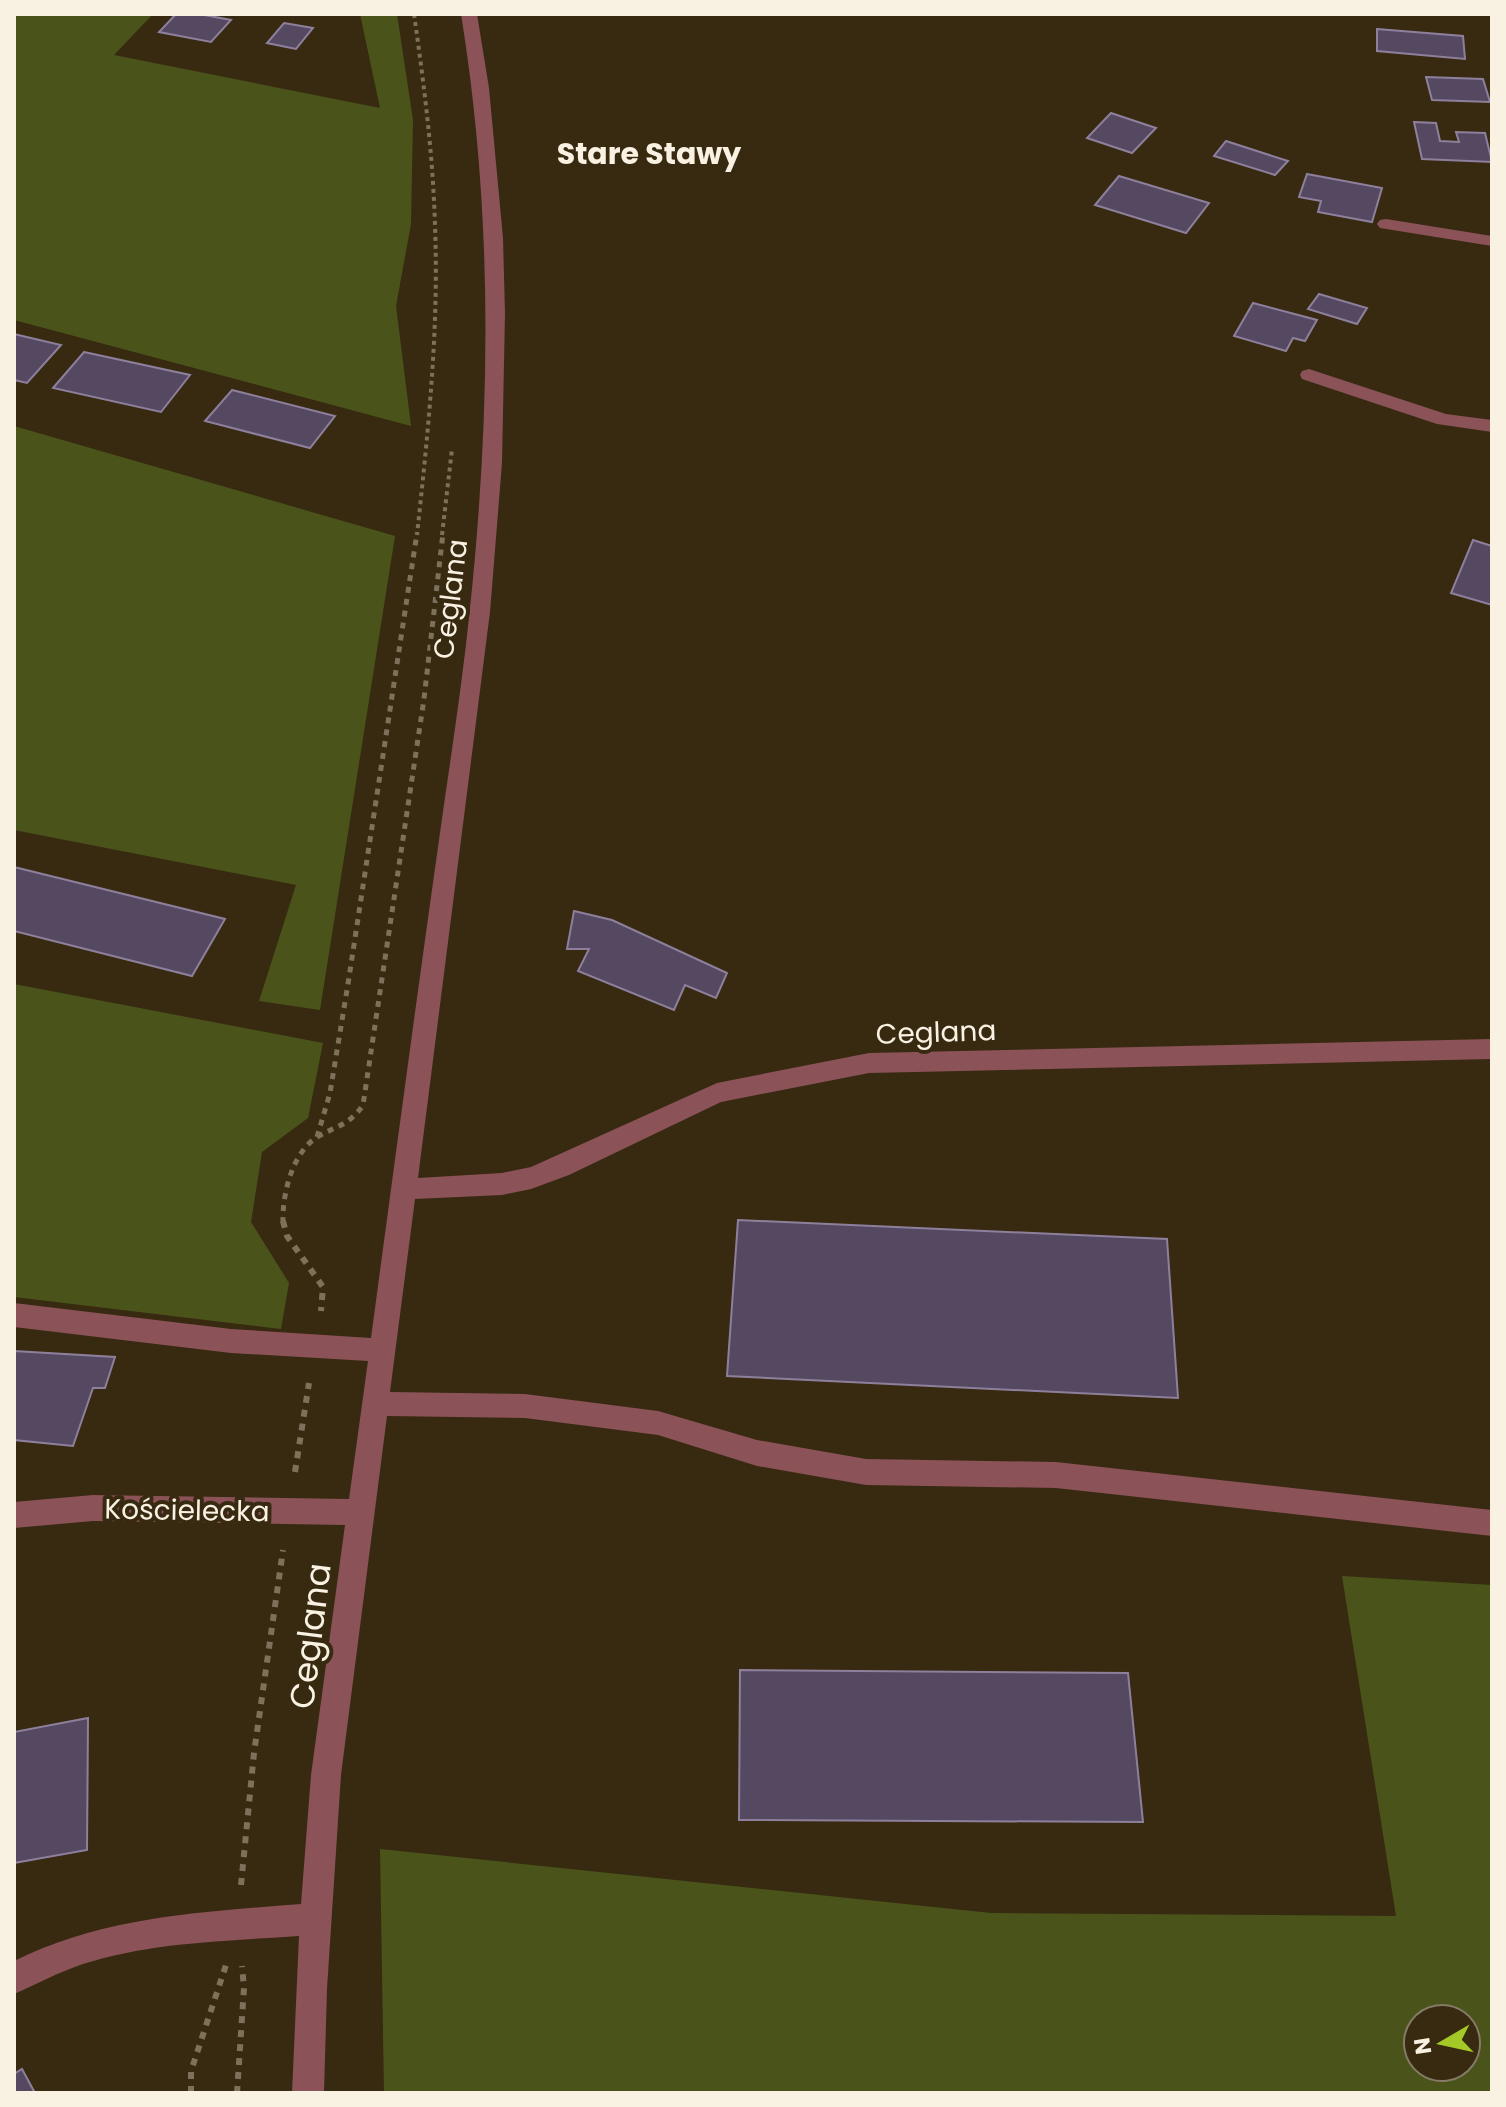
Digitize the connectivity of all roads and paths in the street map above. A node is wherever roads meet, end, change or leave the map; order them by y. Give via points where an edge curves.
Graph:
1 (414, 14) edge
2 (469, 14) edge
3 (1386, 224) dead end
4 (1492, 241) edge
5 (1309, 375) dead end
6 (1492, 426) edge
7 (452, 444) dead end
8 (1492, 1049) edge
9 (317, 1137) junction
10 (404, 1189) junction
11 (14, 1315) edge
12 (315, 1347) junction
13 (381, 1350) junction
14 (374, 1404) junction
15 (289, 1512) junction
16 (360, 1512) junction
17 (14, 1515) edge
18 (1492, 1523) edge
19 (315, 1919) junction
20 (238, 1925) junction
21 (14, 1978) edge
22 (191, 2093) edge
23 (237, 2093) edge
24 (308, 2093) edge

1 - 9 path via 432,155 434,308 424,488 344,1010
2 - 10 street, Ceglana via 485,118 495,269 491,491 480,612
3 - 4 street
5 - 6 street via 1444,420
7 - 9 path via 424,699 363,1105 352,1121
8 - 10 street, Ceglana via 869,1063 717,1093 531,1178
9 - 12 path via 301,1149 292,1168 283,1224 323,1287
10 - 13 street, Ceglana
11 - 12 street
12 - 13 street
12 - 15 path
13 - 14 street, Ceglana
14 - 16 street, Ceglana
14 - 18 street via 525,1406 658,1423 757,1453 866,1472 1056,1475
15 - 16 street, Kościelecka
15 - 17 street, Kościelecka via 93,1508
15 - 20 path via 254,1753
16 - 19 street, Ceglana via 326,1775
19 - 20 street
19 - 24 street, Ceglana
20 - 21 street via 142,1933 43,1961
20 - 22 path via 191,2071
20 - 23 path via 244,1988

